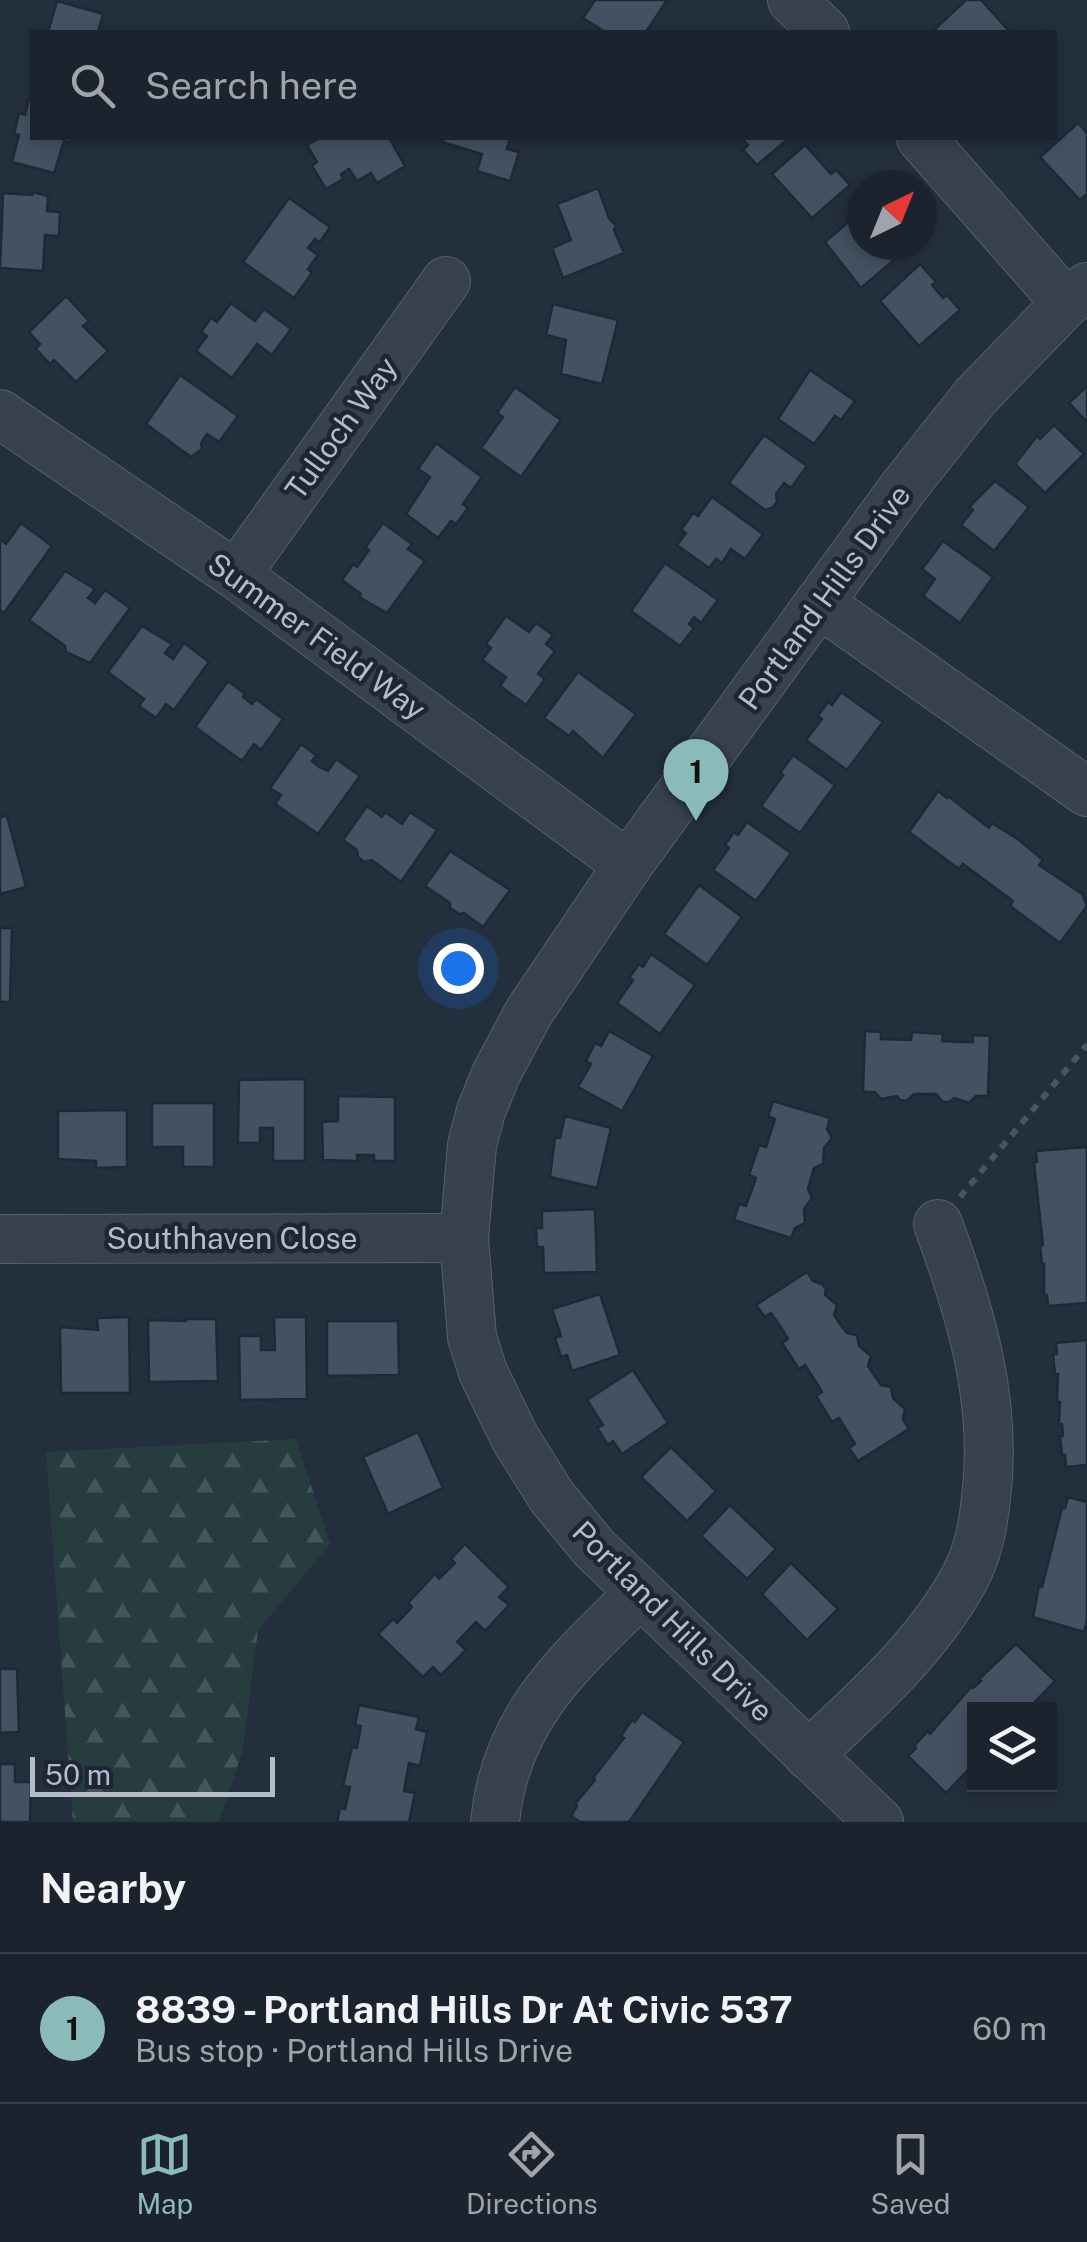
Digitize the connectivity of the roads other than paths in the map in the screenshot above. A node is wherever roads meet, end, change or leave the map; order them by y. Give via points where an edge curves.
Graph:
1 (792, 0) edge
2 (823, 30) edge
3 (924, 140) edge
4 (446, 281) dead end
5 (1077, 295) edge
6 (0, 414) edge
7 (236, 574) junction
8 (820, 602) junction
9 (1087, 792) edge
10 (628, 865) junction
11 (938, 1224) road end
12 (464, 1238) junction
13 (0, 1239) edge
14 (640, 1593) junction
15 (808, 1755) junction
16 (495, 1822) edge
17 (878, 1822) edge

1 - 2 street
3 - 5 street
4 - 7 street, Tulloch Way
5 - 8 street, Portland Hills Drive via 975,397
6 - 7 street, Summer Field Way
7 - 10 street, Summer Field Way
8 - 9 street
8 - 10 street, Portland Hills Drive
10 - 12 street, Portland Hills Drive via 529,1012 496,1074 472,1144
11 - 15 street via 967,1307 988,1407 982,1533 964,1580 937,1620
12 - 13 street, Southhaven Close
12 - 14 street, Portland Hills Drive via 472,1338 498,1406 572,1524
14 - 15 street, Portland Hills Drive
14 - 16 street via 531,1712 509,1758
15 - 17 street, Portland Hills Drive

